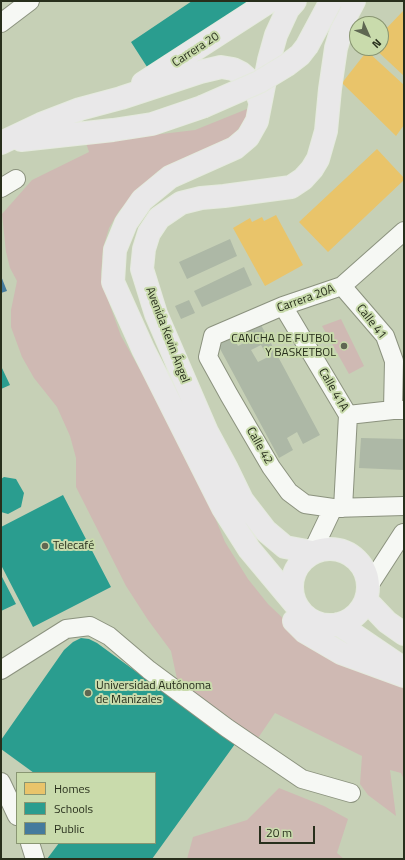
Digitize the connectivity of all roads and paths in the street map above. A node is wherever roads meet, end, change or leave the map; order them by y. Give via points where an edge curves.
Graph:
1 (30, 1) edge
2 (270, 1) edge
3 (295, 1) edge
4 (331, 1) edge
5 (354, 1) edge
6 (1, 23) edge
7 (121, 98) junction
8 (260, 107) junction
9 (2, 142) edge
10 (404, 231) edge
11 (342, 286) junction
12 (283, 306) junction
13 (208, 357) joint
14 (398, 410) edge
15 (348, 415) junction
16 (401, 506) edge
17 (338, 508) junction
18 (404, 533) edge
19 (248, 549) junction
20 (312, 552) junction
21 (367, 594) junction
22 (294, 604) junction
23 (338, 624) junction
24 (404, 634) edge
25 (404, 668) edge
26 (1, 670) edge
27 (404, 676) edge
28 (1, 782) edge
29 (351, 793) dead end
30 (16, 814) edge
31 (30, 844) edge
32 (34, 859) edge

1 - 6 street
2 - 7 main road, Carrera 20
3 - 8 main road, Avenida Kevin Ángel via 288,9 276,35
4 - 9 main road, bridge via 307,46 294,60 259,82 202,107 152,124
5 - 20 main road, Avenida Kevin Ángel via 345,18 336,48 326,131 318,159 312,169 291,187 201,198 181,203 159,218 149,233 142,269 156,314 206,432 242,500 266,532 285,547
7 - 8 main road, Carrera 20 via 221,67 237,71 249,80 256,90
7 - 9 main road, Carrera 20 via 80,109
8 - 19 main road, Avenida Kevin Ángel via 251,132 234,148 170,177 142,200 126,223 116,250 113,282 223,508
10 - 11 street, Carrera 20A
11 - 12 street, Carrera 20A
11 - 14 street, Calle 41 via 385,336 394,361
12 - 13 street, Carrera 20A via 213,336
12 - 15 street, Calle 41A
13 - 17 street, Calle 42 via 271,467 290,492 305,504
14 - 15 street
15 - 17 street, Calle 41A
16 - 17 street, Calle 42
16 - 18 street
17 - 20 street
18 - 21 street
19 - 22 main road, Avenida Kevin Ángel
19 - 27 main road via 257,575 276,603 305,632 341,653
20 - 21 main road via 328,548 352,555 361,564 366,575
20 - 22 main road via 297,566 292,578
21 - 23 main road via 360,611 350,620
21 - 24 main road via 387,622
22 - 23 main road via 312,622
23 - 25 main road
26 - 29 street via 66,629 90,626 109,636 149,670 227,728 302,779
28 - 30 street
31 - 32 street

